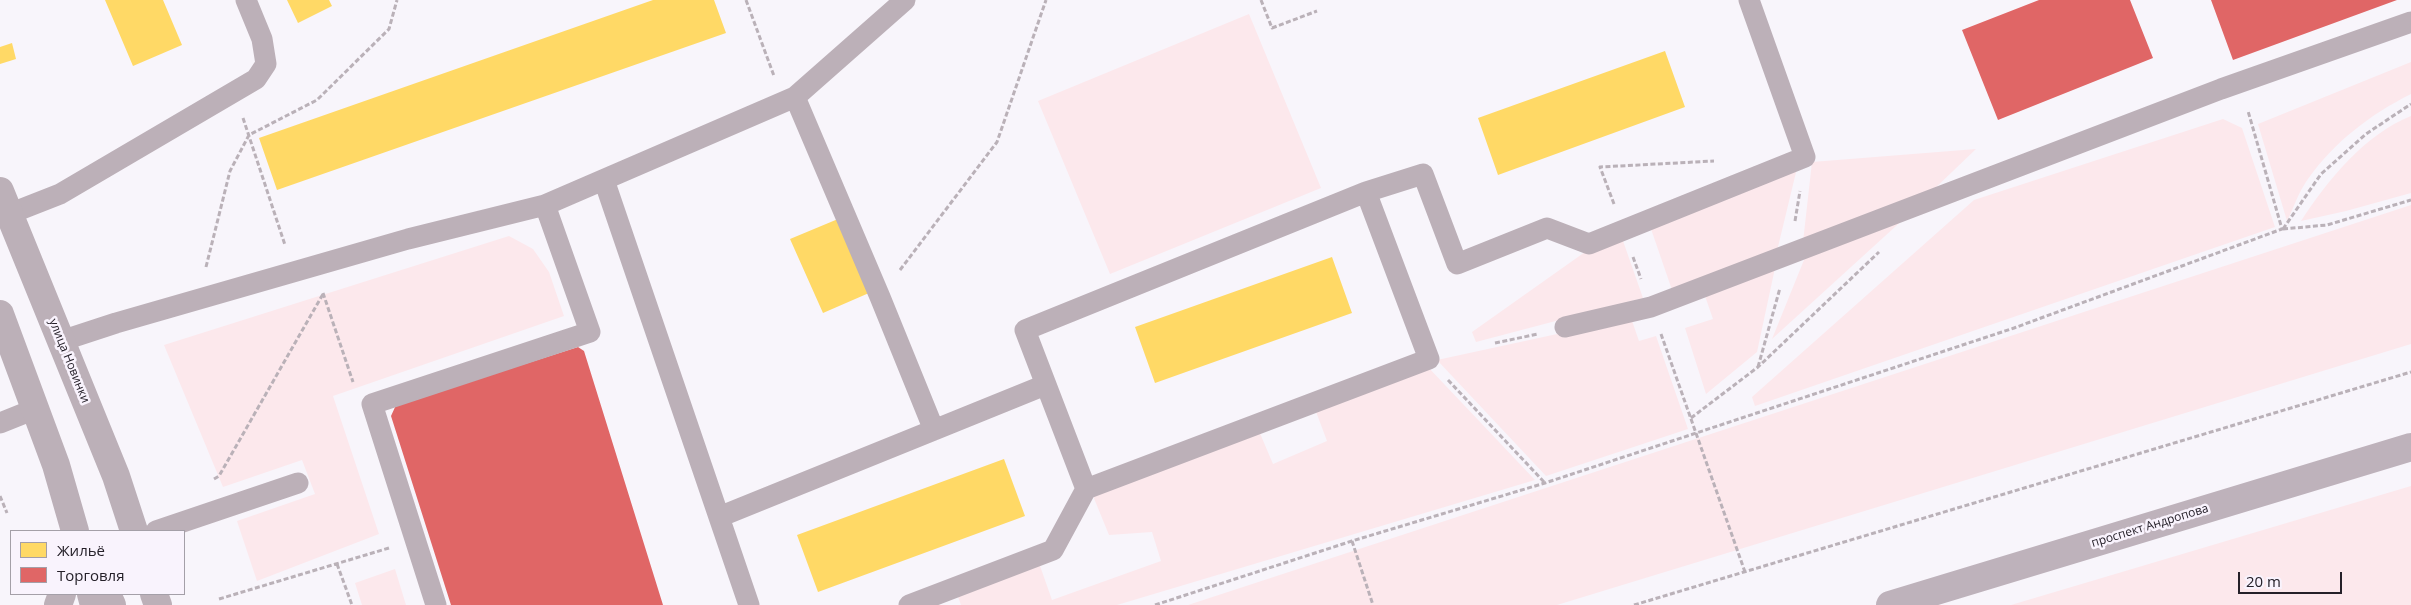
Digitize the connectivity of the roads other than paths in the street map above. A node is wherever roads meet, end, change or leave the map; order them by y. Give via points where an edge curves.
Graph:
1 (246, 0) edge
2 (905, 0) edge
3 (1749, 0) edge
4 (2411, 22) edge
5 (790, 100) junction
6 (604, 180) junction
7 (1366, 192) junction
8 (5, 203) edge
9 (545, 205) junction
10 (0, 314) edge
11 (1565, 328) road end
12 (61, 341) junction
13 (1045, 385) junction
14 (35, 409) junction
15 (0, 423) edge
16 (934, 430) junction
17 (2411, 447) edge
18 (298, 483) dead end
19 (1086, 488) junction
20 (719, 517) junction
21 (73, 528) edge
22 (134, 530) edge
23 (159, 530) edge
24 (436, 605) edge
25 (749, 605) edge
26 (909, 605) edge
27 (1890, 605) edge

1 - 8 lane via 262,40 266,64 256,79 60,194
2 - 5 lane
3 - 7 lane via 1806,157 1589,244 1547,228 1457,264 1423,174
4 - 11 lane via 2102,134 1651,307
5 - 6 lane
5 - 16 lane via 880,297
6 - 9 lane
6 - 20 lane
7 - 13 lane via 1025,330
7 - 19 lane via 1429,359
8 - 12 street, улица Новинки
9 - 12 lane via 408,239
9 - 24 lane via 590,332 372,404
10 - 14 street
12 - 22 street, улица Новинки via 116,476
13 - 16 lane
13 - 19 lane
14 - 15 lane
14 - 21 street via 56,465
16 - 20 lane
17 - 27 main road, проспект Андропова
18 - 23 lane
19 - 26 lane via 1053,550
20 - 25 lane

